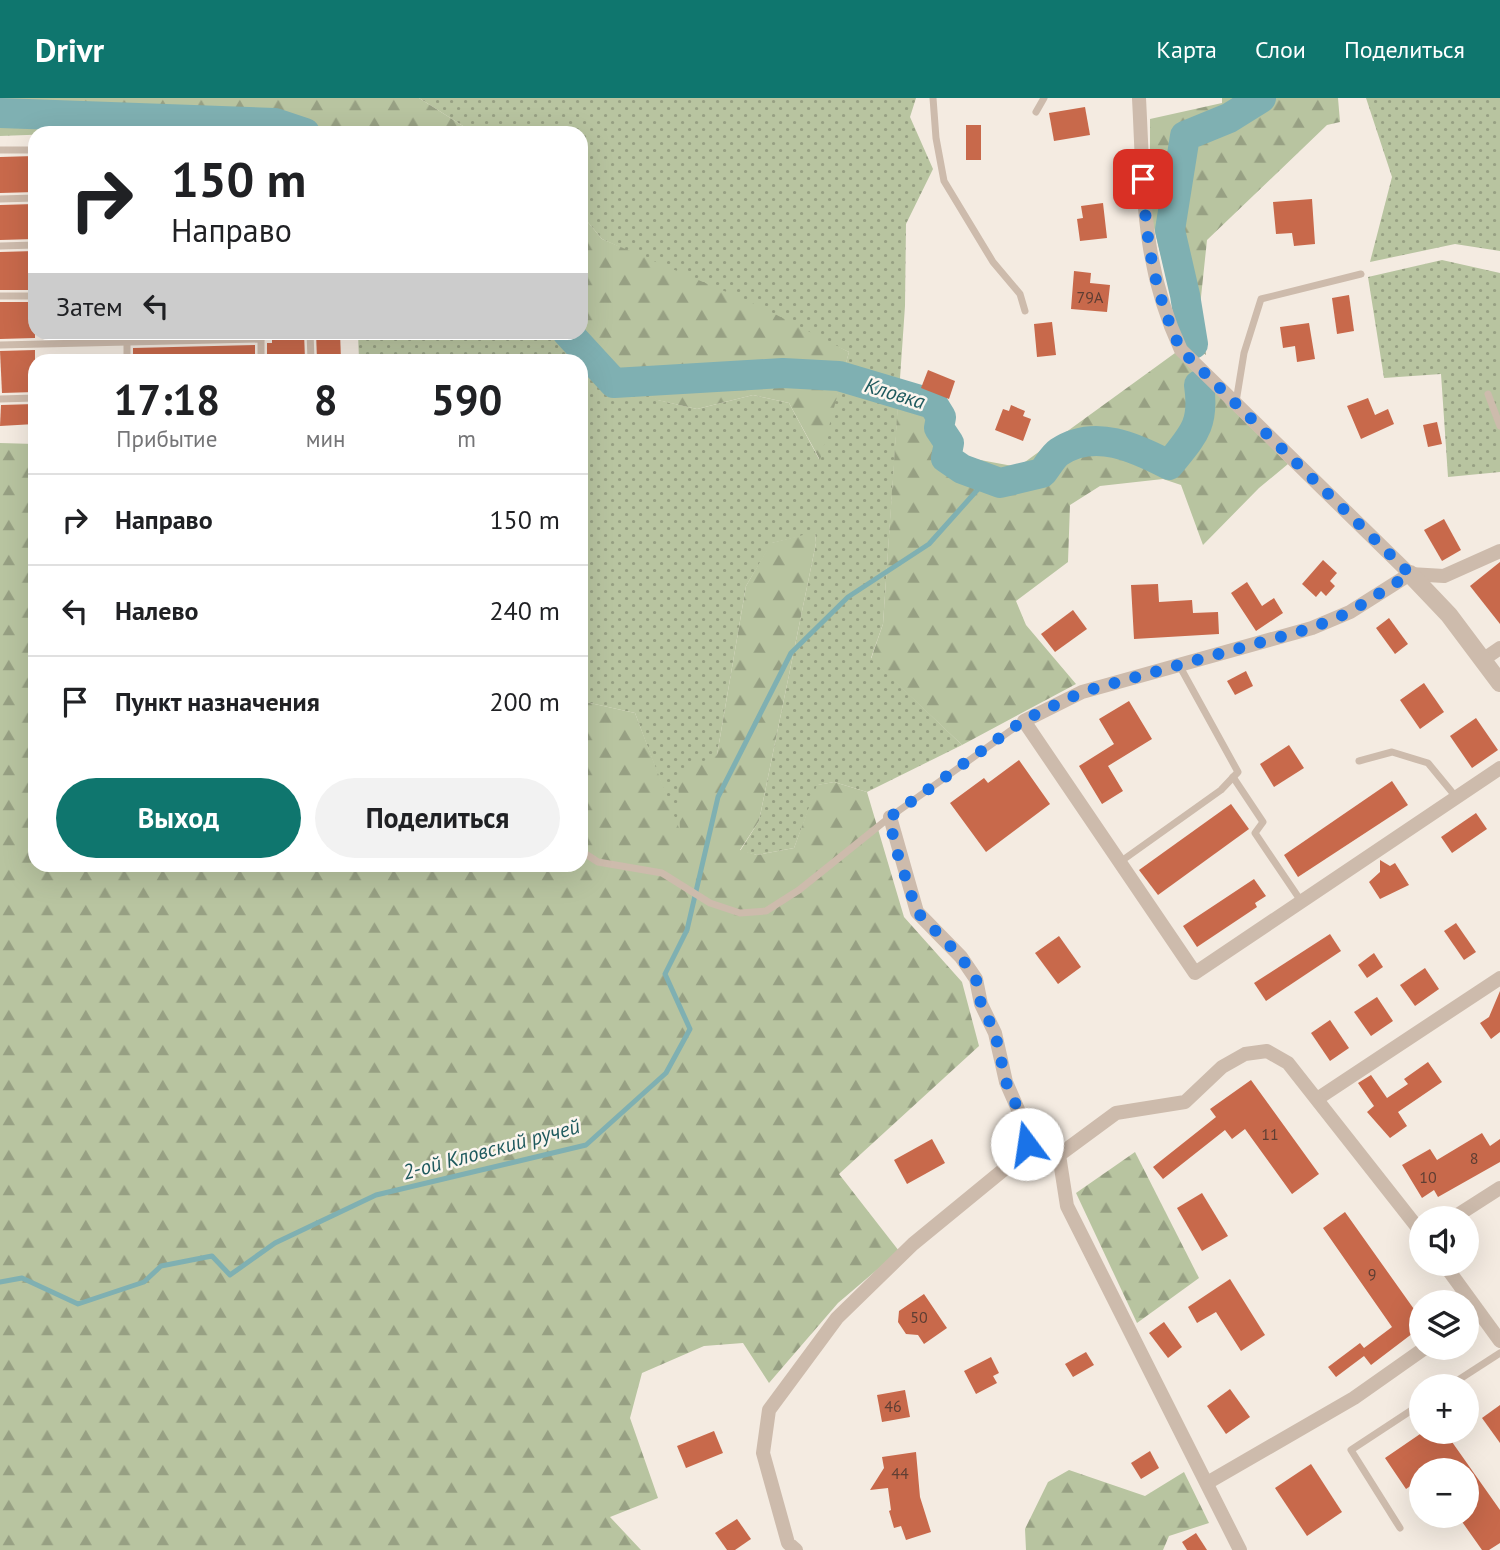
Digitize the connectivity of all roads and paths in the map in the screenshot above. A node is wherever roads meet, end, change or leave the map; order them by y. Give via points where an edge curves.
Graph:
1 (933, 98) edge
2 (1044, 98) edge
3 (1139, 98) edge
4 (1036, 112) dead end
5 (0, 150) edge
6 (28, 150) edge
7 (28, 198) edge
8 (0, 199) edge
9 (28, 245) edge
10 (0, 246) edge
11 (1361, 274) dead end
12 (0, 296) edge
13 (28, 296) edge
14 (1025, 311) dead end
15 (172, 340) edge
16 (127, 342) junction
17 (0, 345) edge
18 (127, 354) edge
19 (1488, 394) dead end
20 (28, 398) edge
21 (0, 399) edge
22 (1236, 402) junction
23 (1500, 426) edge
24 (1500, 551) edge
25 (1410, 574) junction
26 (1500, 648) edge
27 (1484, 659) junction
28 (1179, 665) junction
29 (1500, 683) edge
30 (1024, 720) junction
31 (1359, 761) dead end
32 (1500, 768) edge
33 (1233, 777) junction
34 (1456, 797) junction
35 (890, 817) junction
36 (588, 856) edge
37 (1119, 862) junction
38 (1301, 901) junction
39 (1500, 978) edge
40 (1317, 1100) junction
41 (1027, 1144) junction
42 (1059, 1155) junction
43 (1500, 1188) edge
44 (1472, 1206) edge
45 (1409, 1217) edge
46 (1479, 1321) edge
47 (1500, 1341) edge
48 (1500, 1353) edge
49 (1409, 1359) edge
50 (1468, 1374) edge
51 (1409, 1412) edge
52 (1207, 1483) junction
53 (1400, 1528) dead end
54 (796, 1550) edge
55 (1240, 1550) edge

1 - 14 lane via 944,181 993,262 1020,294
2 - 4 lane
3 - 22 street via 1146,234 1162,309 1181,350
5 - 6 lane
7 - 8 lane
9 - 10 lane
11 - 22 lane via 1261,299 1244,353
12 - 13 lane
15 - 16 lane
16 - 17 lane
16 - 18 lane
19 - 23 lane
20 - 21 lane
22 - 25 street
24 - 25 street via 1444,576
25 - 27 street
25 - 28 street via 1350,612 1312,628
26 - 27 street
27 - 29 street
28 - 30 street via 1082,692
28 - 33 lane via 1238,772
30 - 35 lane
30 - 37 street
31 - 34 lane via 1392,752 1428,763
32 - 34 street
33 - 37 lane
33 - 38 lane via 1263,822 1255,833
34 - 38 street
35 - 36 lane via 766,911 740,913 720,907 662,873 598,862
35 - 41 street via 917,912 976,979 1006,1082 1027,1130
37 - 38 street via 1195,973
39 - 40 street
40 - 42 street via 1288,1063 1267,1051 1245,1054 1222,1067 1185,1102 1116,1114
40 - 45 street
41 - 42 street
41 - 54 street via 837,1318 769,1410 763,1453 788,1543
42 - 52 street via 1067,1206
43 - 44 street
46 - 47 street
48 - 50 lane
49 - 52 street via 1354,1398
51 - 53 lane via 1351,1450
52 - 55 street

